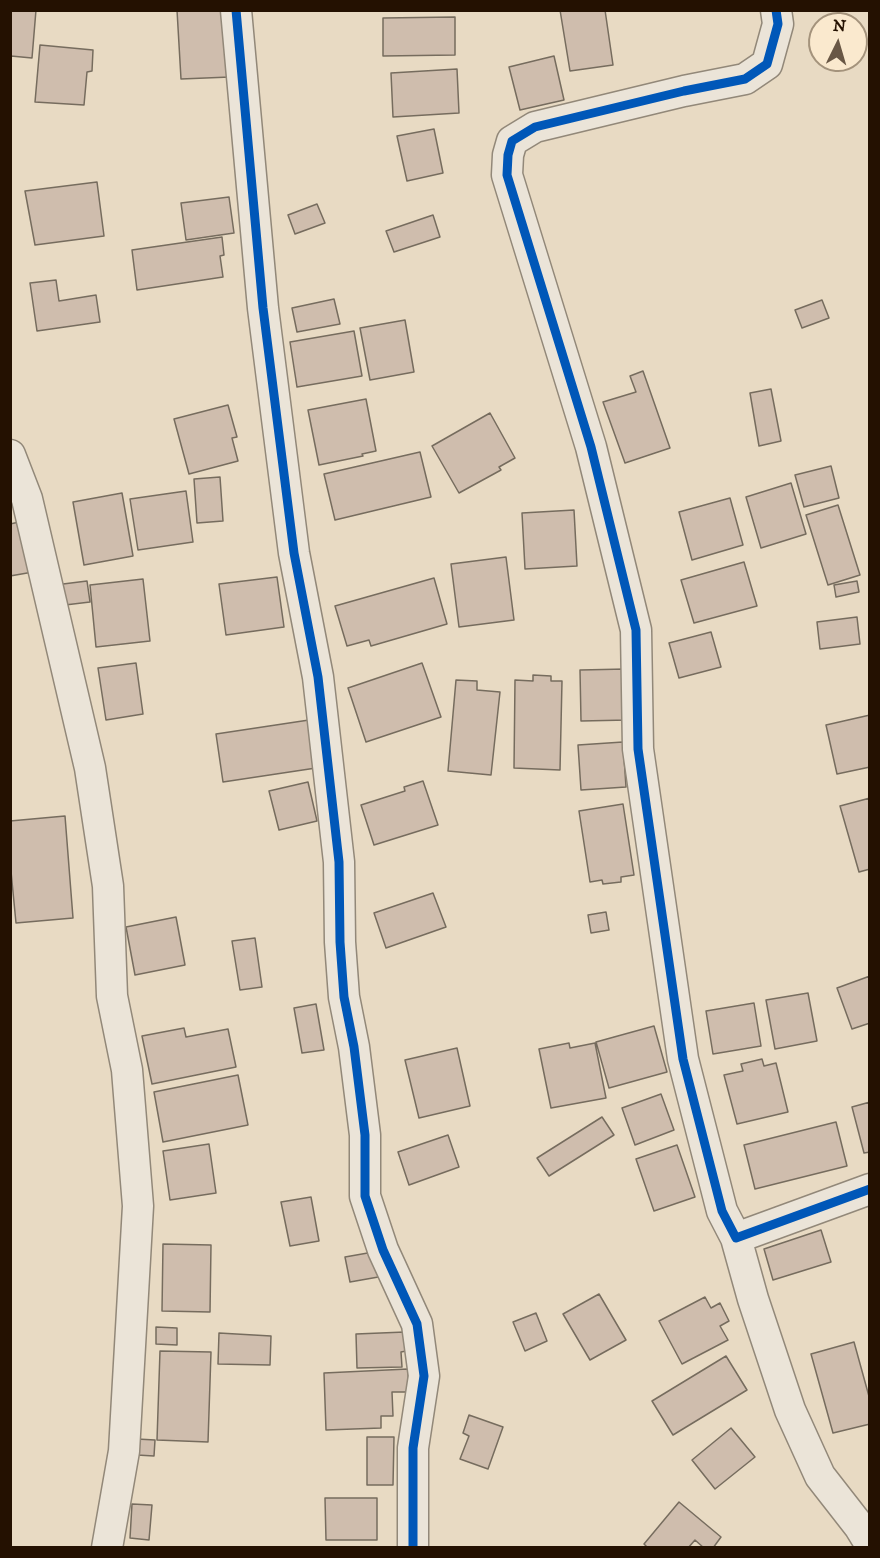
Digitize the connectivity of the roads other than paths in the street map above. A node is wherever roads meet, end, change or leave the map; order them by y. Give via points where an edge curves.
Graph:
1 (236, 10) edge
2 (776, 10) edge
3 (10, 455) edge
4 (19, 501) edge
5 (870, 1189) edge
6 (736, 1238) junction
7 (870, 1544) edge
8 (107, 1548) edge
9 (413, 1548) edge

1 - 9 street via 262,308 294,553 318,677 339,862 339,942 365,1135 365,1196 383,1250 417,1324 424,1376 413,1448
2 - 6 street via 778,24 767,64 745,79 535,127 513,141 507,175 591,447 636,630 638,749 683,1059 722,1210
3 - 4 street
4 - 8 street via 90,768 108,886 112,996 127,1070 131,1115 138,1206 124,1451
5 - 6 street
6 - 7 street via 790,1410 820,1476

